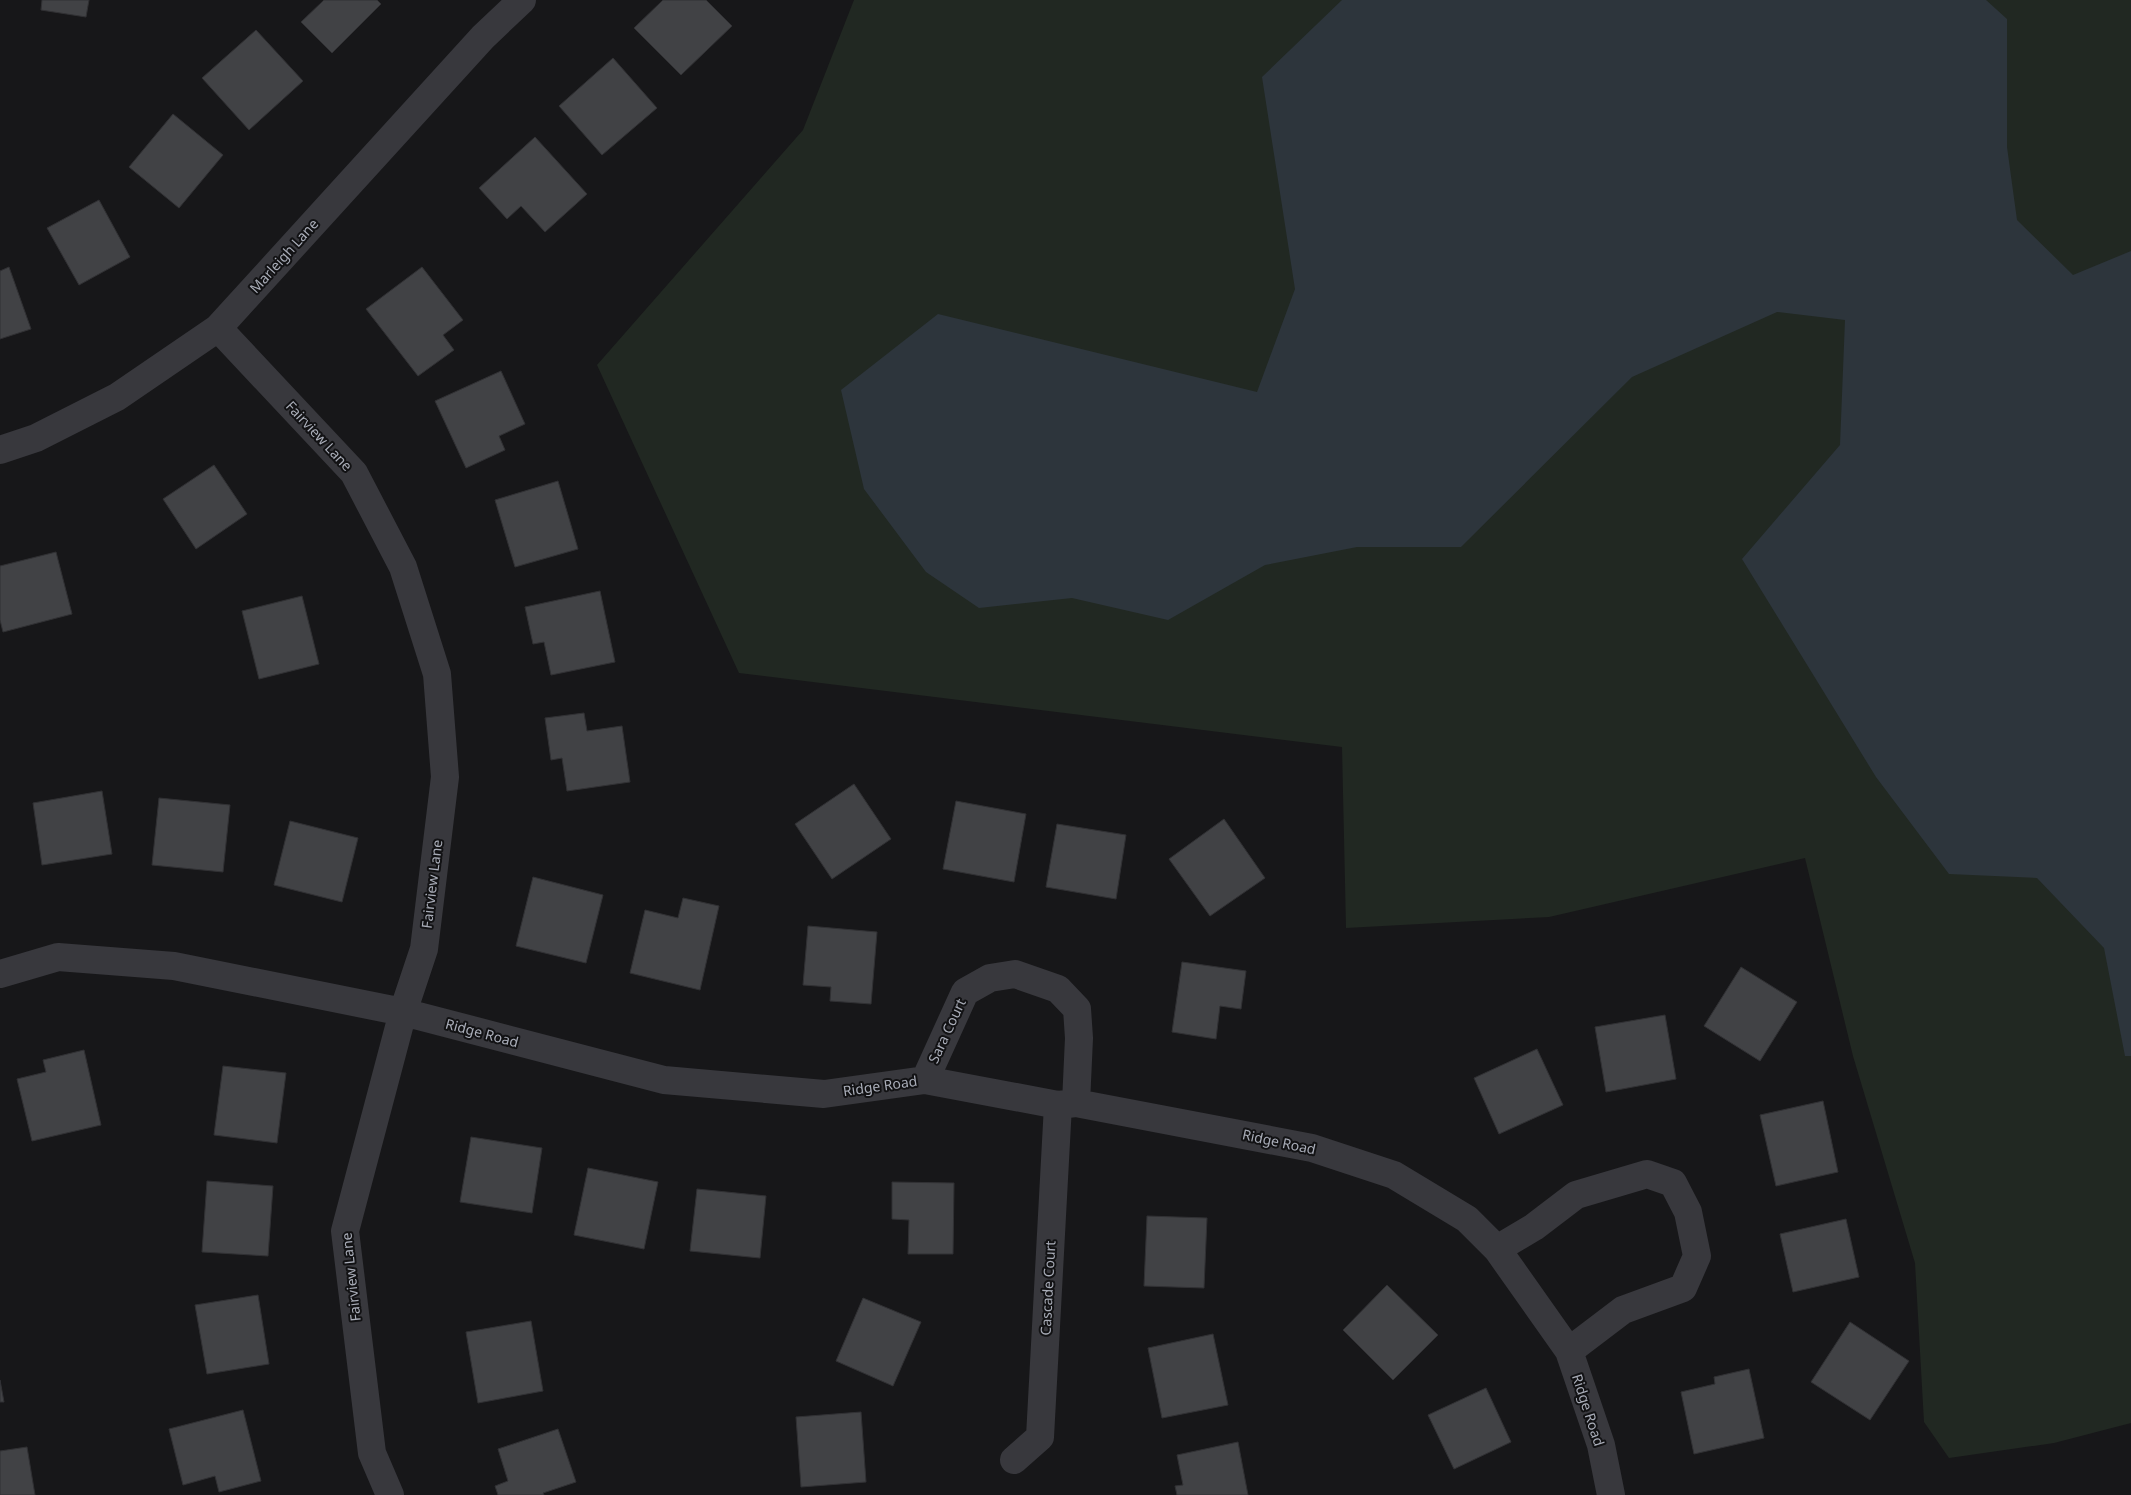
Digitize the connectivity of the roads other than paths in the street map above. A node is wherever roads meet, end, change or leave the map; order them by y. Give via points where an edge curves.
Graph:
1 (522, 0) edge
2 (218, 328) junction
3 (0, 450) edge
4 (0, 974) edge
5 (403, 1012) junction
6 (925, 1080) junction
7 (1067, 1104) junction
8 (1497, 1249) junction
9 (1569, 1351) junction
10 (1014, 1460) dead end
11 (390, 1495) edge
12 (1611, 1495) edge

1 - 2 street, Marleigh Lane via 483,37
2 - 3 street, Marleigh Lane via 117,396 36,438
2 - 5 street, Fairview Lane via 354,473 403,567 438,674 445,777 424,949
4 - 5 street, Ridge Road via 58,957 174,966
5 - 6 street, Ridge Road via 664,1080 824,1094
5 - 11 street, Fairview Lane via 345,1231 372,1454
6 - 7 street, Ridge Road
6 - 7 street, Sara Court via 965,992 990,978 1015,974 1058,989 1077,1009 1080,1038
7 - 8 street, Ridge Road via 1312,1148 1394,1175 1467,1219
7 - 10 street, Cascade Court via 1040,1436
8 - 9 street, Ridge Road
8 - 9 street via 1534,1227 1576,1195 1647,1174 1673,1183 1688,1212 1697,1256 1683,1288 1623,1310
9 - 12 street, Ridge Road via 1601,1445

